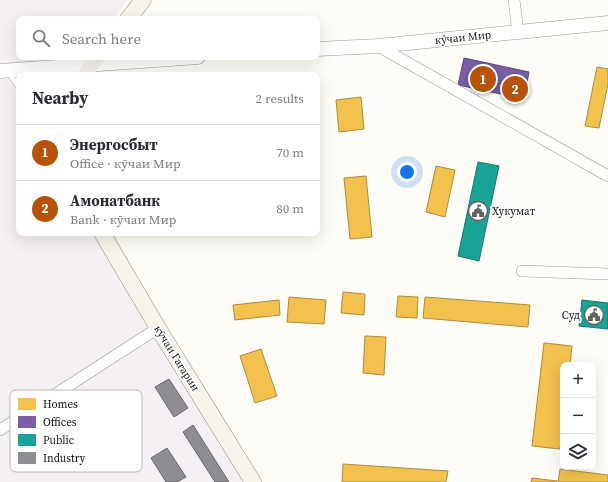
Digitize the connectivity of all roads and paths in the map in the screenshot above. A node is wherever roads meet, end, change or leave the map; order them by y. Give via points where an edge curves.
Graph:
1 (144, 0) edge
2 (514, 0) edge
3 (131, 16) edge
4 (608, 23) edge
5 (518, 32) junction
6 (378, 46) junction
7 (320, 49) edge
8 (158, 60) edge
9 (91, 65) edge
10 (4, 71) edge
11 (16, 84) edge
12 (608, 176) edge
13 (104, 236) edge
14 (522, 272) dead end
15 (608, 274) edge
16 (158, 328) junction
17 (62, 390) edge
18 (10, 424) edge
19 (0, 430) edge
20 (253, 482) edge

1 - 3 main road
2 - 5 street
4 - 5 street, кӯчаи Мир
5 - 6 street, кӯчаи Мир
6 - 7 street, кӯчаи Мир
6 - 12 street
8 - 9 street
9 - 10 street
10 - 11 lane
13 - 16 main road, кӯчаи Гагарин
14 - 15 street
16 - 17 street
16 - 20 main road, кӯчаи Гагарин
18 - 19 street

